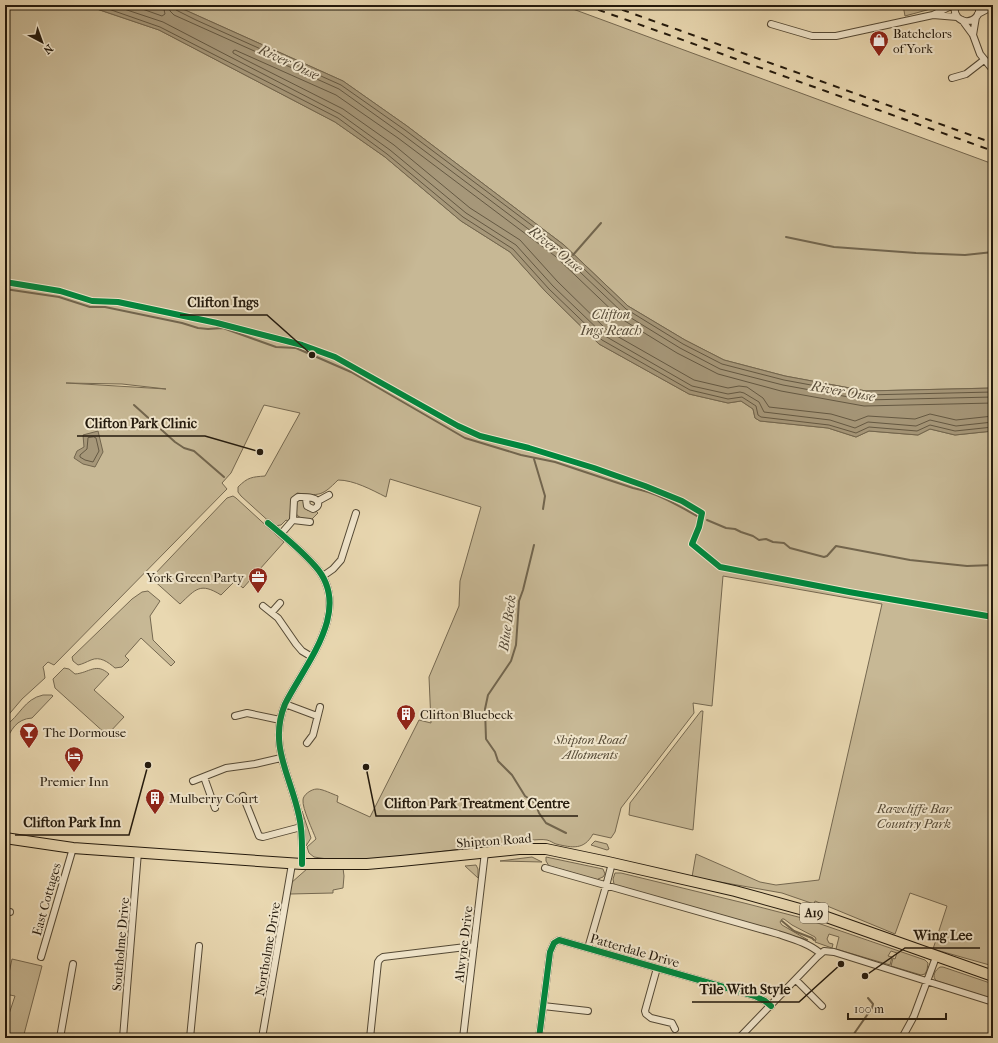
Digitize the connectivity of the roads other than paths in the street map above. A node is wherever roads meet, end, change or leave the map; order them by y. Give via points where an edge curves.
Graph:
1 (954, 5) edge
2 (979, 5) edge
3 (993, 6) edge
4 (933, 15) junction
5 (977, 16) junction
6 (960, 19) junction
7 (771, 24) dead end
8 (973, 35) junction
9 (984, 60) junction
10 (993, 70) edge
11 (952, 78) dead end
12 (329, 495) dead end
13 (306, 498) junction
14 (318, 501) junction
15 (356, 513) dead end
16 (292, 522) junction
17 (310, 522) dead end
18 (268, 523) dead end
19 (281, 534) junction
20 (323, 576) junction
21 (280, 603) dead end
22 (263, 606) dead end
23 (272, 612) junction
24 (312, 657) junction
25 (285, 704) junction
26 (320, 707) dead end
27 (235, 716) dead end
28 (317, 716) junction
29 (280, 720) junction
30 (307, 743) dead end
31 (281, 758) junction
32 (204, 777) junction
33 (193, 781) dead end
34 (243, 796) dead end
35 (215, 808) dead end
36 (301, 828) junction
37 (5, 838) edge
38 (73, 848) junction
39 (138, 852) junction
40 (485, 852) junction
41 (612, 863) junction
42 (297, 864) junction
43 (545, 868) dead end
44 (606, 886) junction
45 (199, 946) dead end
46 (474, 946) junction
47 (588, 948) junction
48 (820, 953) junction
49 (41, 956) dead end
50 (936, 957) junction
51 (73, 964) dead end
52 (657, 968) junction
53 (993, 976) edge
54 (796, 980) junction
55 (927, 980) junction
56 (993, 1002) edge
57 (543, 1006) junction
58 (771, 1006) junction
59 (822, 1006) dead end
60 (588, 1011) dead end
61 (675, 1024) dead end
62 (60, 1038) edge
63 (123, 1038) edge
64 (190, 1038) edge
65 (262, 1038) edge
66 (370, 1038) edge
67 (463, 1038) edge
68 (539, 1038) edge
69 (739, 1038) edge
70 (902, 1038) edge

1 - 4 street
1 - 6 street via 954,11
2 - 5 street
3 - 5 street
4 - 6 street
4 - 7 street via 836,36 812,36
5 - 6 street via 967,21
5 - 8 street
6 - 8 street
8 - 9 street
9 - 10 street
9 - 11 street via 966,74
12 - 14 street
13 - 14 street
13 - 14 street via 307,506 312,509 316,508
13 - 16 street via 298,497 294,500
15 - 20 street via 341,560
16 - 17 street
16 - 19 street
18 - 19 street
19 - 20 street via 316,566
20 - 24 street, Northolme Drive via 329,592 330,609 324,634
21 - 23 street
22 - 23 street
23 - 24 street via 302,651
24 - 25 street, Northolme Drive
25 - 28 street
25 - 29 street, Northolme Drive
26 - 28 street
27 - 29 street via 247,713
28 - 30 street via 313,735
29 - 31 street, Northolme Drive via 278,740
31 - 32 street via 226,768
31 - 36 street, Northolme Drive via 297,804
32 - 33 street
32 - 35 street
34 - 36 street via 259,836
36 - 42 street, Northolme Drive
37 - 38 main road, Shipton Road / A19
38 - 39 main road, Shipton Road / A19
38 - 49 street, East Cottages
39 - 42 main road, Shipton Road / A19
39 - 63 street, Southolme Drive
40 - 41 main road, Shipton Road / A19 via 546,849
40 - 42 main road, Shipton Road / A19 via 357,864
40 - 46 street, Alwyne Drive
41 - 44 street
41 - 50 main road, Shipton Road / A19 via 735,891 818,914
42 - 65 street, Northolme Drive
43 - 44 street
44 - 47 street
44 - 48 street via 778,934 813,947
45 - 64 street
46 - 66 street via 380,959
46 - 67 street, Alwyne Drive
47 - 52 street, Patterdale Drive
47 - 57 street, Patterdale Drive via 559,940 554,943 550,952
48 - 54 street
48 - 55 street via 834,952
50 - 53 main road, Shipton Road / A19
50 - 55 street
51 - 62 street
52 - 58 street, Patterdale Drive via 755,996
52 - 61 street via 645,1011 651,1018
54 - 58 street
54 - 59 street
55 - 56 street
55 - 70 street via 914,1016
57 - 60 street
57 - 68 street
58 - 69 street

